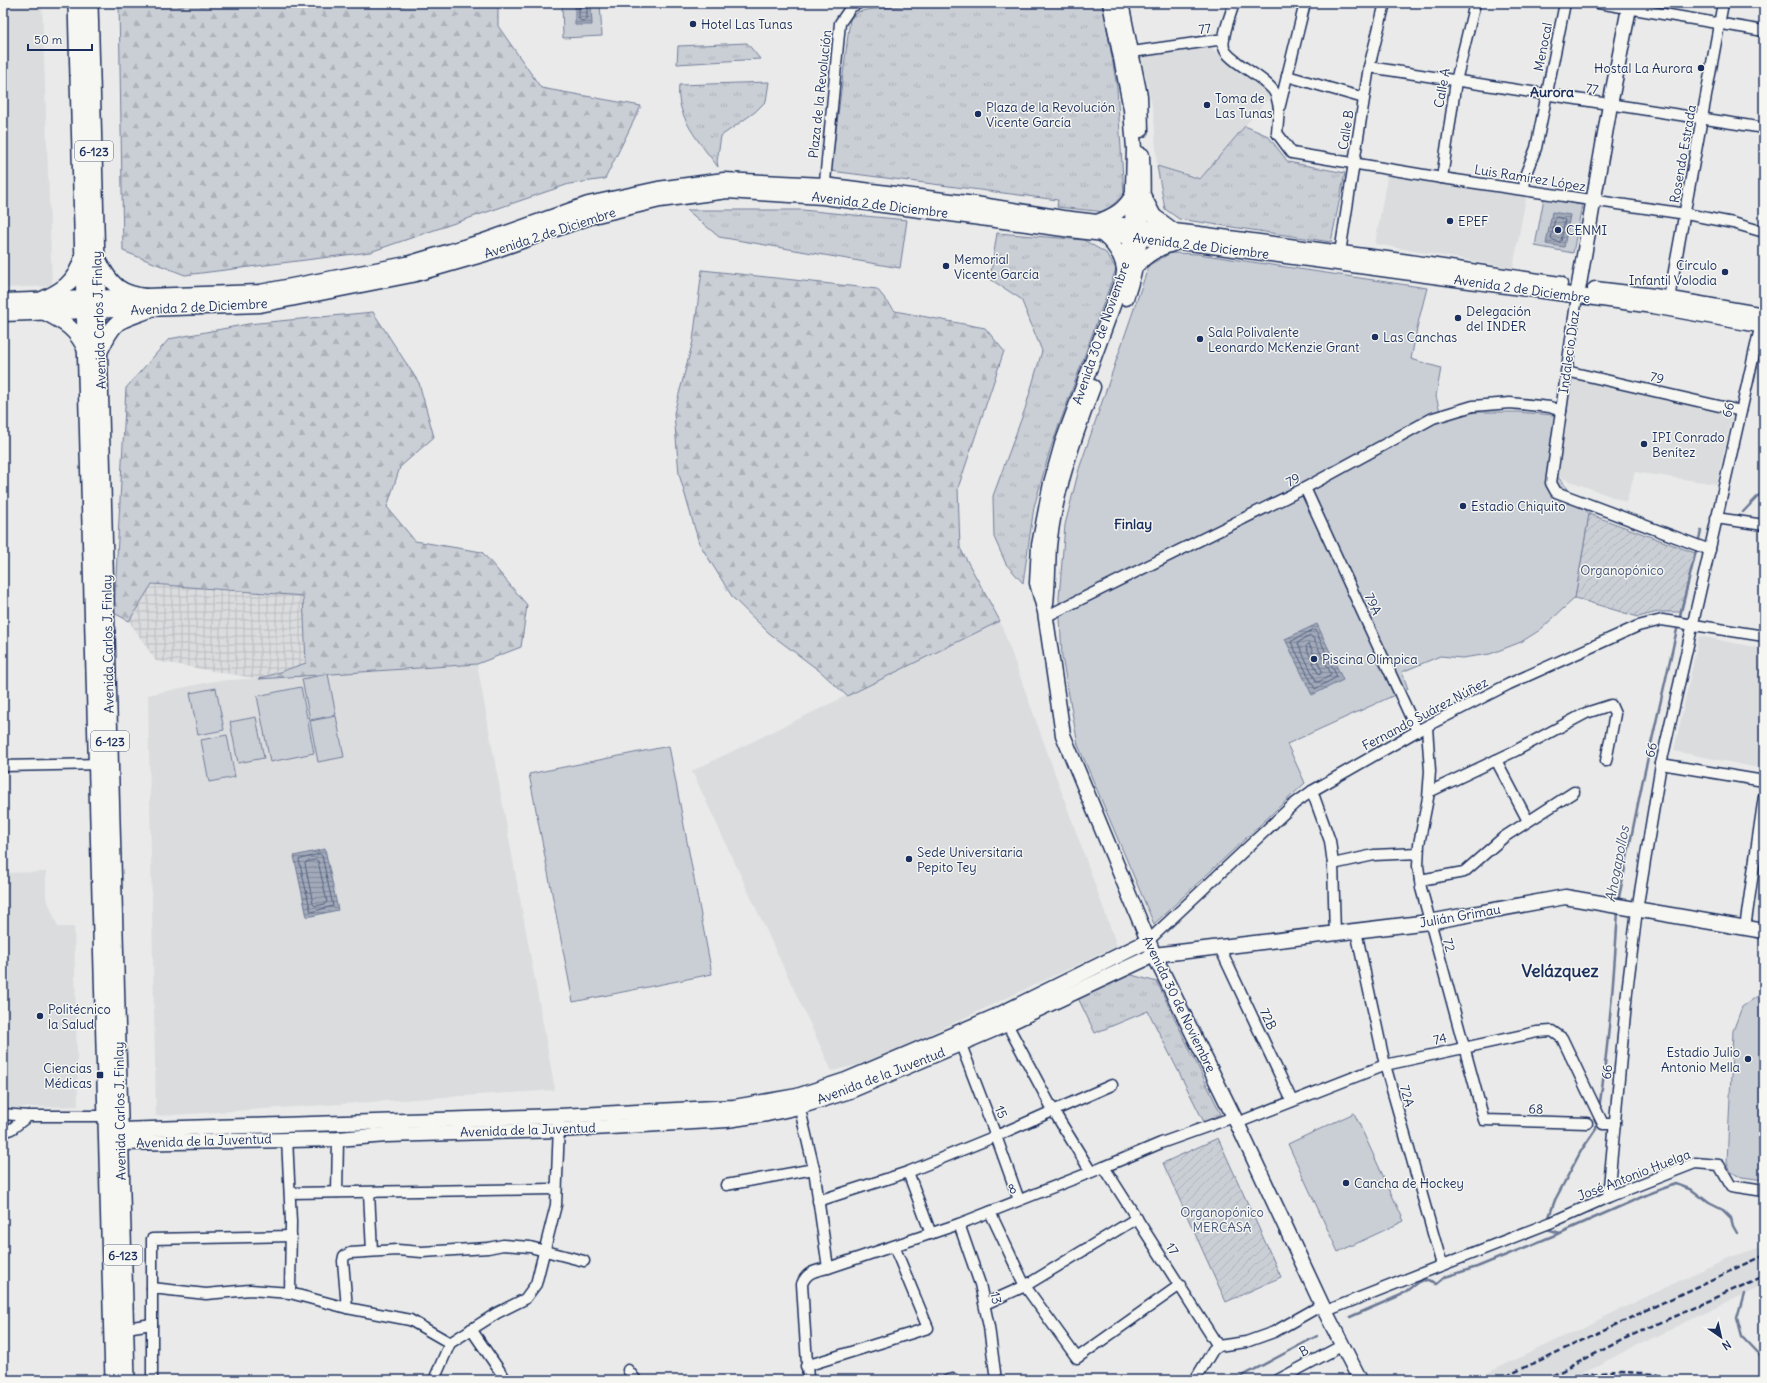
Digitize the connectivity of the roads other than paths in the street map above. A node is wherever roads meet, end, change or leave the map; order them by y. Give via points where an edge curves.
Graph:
1 (76, 3) edge
2 (90, 3) edge
3 (859, 3) edge
4 (1110, 3) edge
5 (1121, 3) edge
6 (1234, 3) edge
7 (1305, 3) edge
8 (1385, 3) edge
9 (1475, 3) edge
10 (1565, 3) edge
11 (1598, 3) edge
12 (1723, 3) edge
13 (1630, 5) edge
14 (1720, 24) junction
15 (1764, 31) edge
16 (1224, 40) junction
17 (1125, 53) junction
18 (1370, 67) junction
19 (1287, 76) junction
20 (1456, 81) junction
21 (1547, 95) junction
22 (1364, 98) junction
23 (1610, 105) junction
24 (1279, 109) junction
25 (1702, 120) junction
26 (1764, 128) edge
27 (1354, 163) junction
28 (1442, 178) junction
29 (1524, 189) junction
30 (824, 191) junction
31 (1138, 196) junction
32 (1594, 201) junction
33 (1686, 214) junction
34 (1098, 228) junction
35 (1764, 232) edge
36 (1137, 233) junction
37 (1178, 237) junction
38 (91, 257) junction
39 (1339, 258) junction
40 (1130, 269) junction
41 (1578, 291) junction
42 (3, 301) edge
43 (148, 304) junction
44 (1668, 304) junction
45 (92, 305) junction
46 (43, 307) junction
47 (3, 314) edge
48 (1763, 320) edge
49 (93, 352) junction
50 (1566, 371) junction
51 (1561, 411) junction
52 (1741, 411) junction
53 (1305, 488) junction
54 (1716, 518) junction
55 (1764, 525) edge
56 (1710, 550) junction
57 (1045, 614) junction
58 (1694, 624) junction
59 (1764, 636) edge
60 (1427, 727) junction
61 (1417, 731) junction
62 (1496, 760) junction
63 (1606, 761) dead end
64 (104, 764) junction
65 (1661, 764) junction
66 (3, 766) edge
67 (1764, 781) edge
68 (1312, 791) junction
69 (1429, 792) junction
70 (1574, 792) dead end
71 (1764, 796) edge
72 (1528, 821) junction
73 (1418, 853) junction
74 (1333, 864) junction
75 (1420, 880) junction
76 (1626, 907) junction
77 (1429, 922) junction
78 (1141, 924) junction
79 (1745, 928) junction
80 (1356, 931) junction
81 (1764, 931) edge
82 (1335, 934) junction
83 (1148, 941) junction
84 (1133, 948) junction
85 (1220, 948) junction
86 (1154, 955) junction
87 (1130, 965) junction
88 (1163, 973) junction
89 (1007, 1024) junction
90 (958, 1039) junction
91 (1464, 1047) junction
92 (1385, 1065) junction
93 (1112, 1085) dead end
94 (798, 1101) junction
95 (1292, 1101) junction
96 (1053, 1110) junction
97 (3, 1114) edge
98 (28, 1116) junction
99 (107, 1116) junction
100 (1236, 1120) junction
101 (1484, 1120) joint
102 (560, 1123) junction
103 (1587, 1123) dead end
104 (1615, 1124) junction
105 (361, 1130) junction
106 (3, 1133) edge
107 (116, 1136) junction
108 (996, 1136) junction
109 (287, 1138) junction
110 (338, 1139) junction
111 (1104, 1167) junction
112 (814, 1168) junction
113 (908, 1172) junction
114 (1091, 1172) junction
115 (726, 1185) dead end
116 (556, 1189) junction
117 (1764, 1191) edge
118 (337, 1192) junction
119 (368, 1192) junction
120 (290, 1193) junction
121 (1608, 1197) junction
122 (818, 1200) junction
123 (1019, 1200) junction
124 (990, 1212) junction
125 (1137, 1218) junction
126 (959, 1224) junction
127 (931, 1234) junction
128 (291, 1236) junction
129 (894, 1246) junction
130 (545, 1250) junction
131 (372, 1251) junction
132 (584, 1260) dead end
133 (1442, 1265) junction
134 (828, 1268) junction
135 (1180, 1285) junction
136 (1025, 1286) junction
137 (152, 1288) junction
138 (290, 1293) junction
139 (985, 1304) junction
140 (347, 1308) junction
141 (1324, 1308) junction
142 (152, 1324) junction
143 (118, 1329) junction
144 (471, 1329) junction
145 (450, 1343) junction
146 (1343, 1345) junction
147 (1218, 1346) junction
148 (806, 1366) junction
149 (628, 1370) dead end
150 (113, 1380) edge
151 (127, 1380) edge
152 (152, 1380) edge
153 (434, 1380) edge
154 (506, 1380) edge
155 (636, 1380) edge
156 (808, 1380) edge
157 (996, 1380) edge
158 (1195, 1380) edge
159 (1278, 1380) edge
160 (1360, 1380) edge

1 - 38 main road, Avenida Carlos J. Finlay / 6-123
2 - 38 main road, Avenida Carlos J. Finlay / 6-123
3 - 30 street, Plaza de la Revolución via 851,7 840,23
4 - 17 main road, Avenida 30 de Noviembre
5 - 17 main road, Avenida 30 de Noviembre
6 - 16 street
7 - 19 street
8 - 18 street, Calle B
9 - 20 street, Calle A
10 - 21 street, Menocal
11 - 13 street
12 - 14 street, Rosendo Estrada
13 - 14 street
13 - 23 main road, Indalecio Díaz
14 - 15 street
14 - 25 street, Rosendo Estrada
16 - 17 street, 77
16 - 24 street, 77 via 1227,53 1259,76 1275,93
17 - 31 main road, Avenida 30 de Noviembre via 1140,96
18 - 20 street, 77
18 - 22 street, Calle B
19 - 22 street
19 - 24 street
20 - 21 street, 77
20 - 28 street, Calle A
21 - 23 street, 77
21 - 29 street, Menocal via 1536,148 1527,167
22 - 27 street, Calle B
23 - 25 street, 77
23 - 32 main road, Indalecio Díaz
24 - 27 street, Luis Ramírez López via 1276,133 1292,153
25 - 26 street, 77
25 - 33 street, Rosendo Estrada
27 - 28 street, Luis Ramírez López
27 - 39 street, Calle B
28 - 29 street, Luis Ramírez López
29 - 32 street, Luis Ramírez López
30 - 34 main road, Avenida 2 de Diciembre
30 - 43 main road, Avenida 2 de Diciembre via 727,191 660,200 593,216 485,254 412,275 260,305
31 - 34 main road
31 - 36 main road, Avenida 30 de Noviembre
31 - 37 main road via 1154,216
32 - 33 street, Luis Ramírez López
32 - 41 main road, Indalecio Díaz
33 - 35 street, Luis Ramírez López
33 - 44 street, Rosendo Estrada
34 - 36 main road, Avenida 2 de Diciembre
34 - 40 main road via 1111,240 1123,263
36 - 37 main road, Avenida 2 de Diciembre
36 - 40 main road, Avenida 30 de Noviembre
37 - 39 main road, Avenida 2 de Diciembre
37 - 40 main road via 1150,253
38 - 43 main road via 118,288
38 - 45 main road, Avenida Carlos J. Finlay / 6-123
38 - 46 main road
39 - 41 main road, Avenida 2 de Diciembre
40 - 57 main road, Avenida 30 de Noviembre via 1062,444 1051,483 1039,545 1038,583
41 - 44 main road, Avenida 2 de Diciembre
41 - 50 street, Indalecio Díaz
42 - 46 main road, Avenida 2 de Diciembre
43 - 45 main road, Avenida 2 de Diciembre
43 - 49 main road via 116,324
44 - 48 main road, Avenida 2 de Diciembre
45 - 46 main road, Avenida 2 de Diciembre
45 - 49 main road, Avenida Carlos J. Finlay / 6-123
46 - 47 main road, Avenida 2 de Diciembre
46 - 49 main road via 68,325
48 - 52 street, 66
49 - 64 main road, Avenida Carlos J. Finlay / 6-123
50 - 51 street, Indalecio Díaz
50 - 52 street, 79
51 - 53 street, 79 via 1550,407 1510,403 1473,406 1433,418
51 - 56 street, Indalecio Díaz via 1551,483 1556,492
52 - 54 street, 66
53 - 57 street, 79
53 - 61 street, 79A
54 - 55 street
54 - 56 street, 66
56 - 58 street, 66
57 - 78 main road, Avenida 30 de Noviembre via 1063,735
58 - 59 street, Fernando Suárez Núñez
58 - 60 street, Fernando Suárez Núñez via 1662,620 1638,626 1509,684
58 - 65 street, 66
60 - 61 street, Fernando Suárez Núñez
60 - 69 street, 72
61 - 68 street, Fernando Suárez Núñez
62 - 63 street via 1586,713 1611,704 1615,714
62 - 69 street
62 - 72 street
64 - 66 street
64 - 99 main road, Avenida Carlos J. Finlay / 6-123
64 - 107 main road, Avenida Carlos J. Finlay / 6-123
65 - 67 street
65 - 76 street, 66
68 - 74 street via 1330,841
68 - 83 street, Fernando Suárez Núñez via 1294,804
69 - 73 street, 72
70 - 72 street
71 - 79 street
72 - 75 street via 1504,837 1464,872
73 - 74 street via 1374,855
73 - 75 street, 72
74 - 82 street
75 - 77 street, 72
76 - 77 main road, Julián Grimau via 1565,897
76 - 79 main road, Julián Grimau
76 - 104 street, 66 via 1627,992
77 - 80 main road, Julián Grimau
77 - 91 street, 72
78 - 83 main road, Avenida 30 de Noviembre
78 - 84 main road via 1140,935
79 - 81 main road, Julián Grimau
80 - 82 main road, Julián Grimau
80 - 92 street, 72A
82 - 85 main road, Julián Grimau
83 - 84 main road, Avenida de la Juventud
83 - 86 main road, Avenida 30 de Noviembre
84 - 90 main road, Avenida de la Juventud via 994,1017
85 - 86 main road, Julián Grimau
85 - 95 street, 72B
86 - 87 main road, Avenida de la Juventud
86 - 88 main road, Avenida 30 de Noviembre
87 - 88 main road via 1147,967
87 - 89 main road, Avenida de la Juventud
88 - 100 main road, Avenida 30 de Noviembre
89 - 90 main road, Avenida de la Juventud
89 - 96 street
90 - 94 main road, Avenida de la Juventud via 848,1085
90 - 108 street, 15
91 - 92 street, 74
91 - 101 street, 72
91 - 104 street, 74 via 1552,1031 1562,1038 1603,1124
92 - 95 street, 74
92 - 133 street, 72A
93 - 96 street
94 - 102 main road, Avenida de la Juventud via 727,1120
94 - 112 street
95 - 100 street, 74
96 - 108 street
96 - 114 street
97 - 98 street
98 - 99 street
98 - 106 street
99 - 107 main road, Avenida Carlos J. Finlay / 6-123
100 - 111 street, 8 via 1161,1143
100 - 141 main road, Avenida 30 de Noviembre
101 - 103 street, 68
102 - 105 main road, Avenida de la Juventud
102 - 116 street
104 - 121 street, 66
105 - 107 main road, Avenida de la Juventud
105 - 110 main road, Avenida de la Juventud
107 - 109 main road, Avenida de la Juventud
107 - 143 main road, Avenida Carlos J. Finlay / 6-123
108 - 113 street
108 - 123 street, 15
109 - 110 main road, Avenida de la Juventud
109 - 120 street
110 - 118 street
111 - 114 street, 8
111 - 125 street, 17
112 - 115 street
112 - 122 street
113 - 122 street
113 - 127 street
114 - 123 street, 8
116 - 119 street
116 - 130 street via 556,1205
117 - 121 street, José Antonio Huelga via 1731,1186 1719,1165 1695,1163
118 - 119 street
118 - 120 street
119 - 131 street
120 - 128 street
121 - 133 street, José Antonio Huelga
122 - 134 street
123 - 124 street, 8
124 - 126 street, 8
124 - 136 street
125 - 135 street, 17
125 - 136 street
126 - 127 street, 8
126 - 139 street, 13
127 - 129 street, 8
128 - 137 street via 152,1238
128 - 138 street
129 - 134 street, 8
129 - 148 street via 928,1328
130 - 131 street via 503,1245 422,1252
130 - 132 street
130 - 144 street via 536,1284 525,1299
131 - 140 street via 344,1256
133 - 141 street, José Antonio Huelga
134 - 148 street, 8 via 805,1276 802,1284
135 - 136 street via 1077,1358
135 - 147 street, 17
136 - 139 street
137 - 138 street via 206,1294 250,1290
137 - 142 street
138 - 140 street
139 - 157 street, 13
140 - 145 street via 410,1320
141 - 146 main road, Avenida 30 de Noviembre
141 - 147 street, José Antonio Huelga via 1274,1332 1246,1342
142 - 143 street
142 - 152 street
143 - 150 main road, Avenida Carlos J. Finlay / 6-123
143 - 151 main road, Avenida Carlos J. Finlay / 6-123
144 - 145 street
144 - 154 street
145 - 153 street
146 - 159 street, B
146 - 160 main road, Avenida 30 de Noviembre
147 - 158 street
148 - 156 street
149 - 155 street

